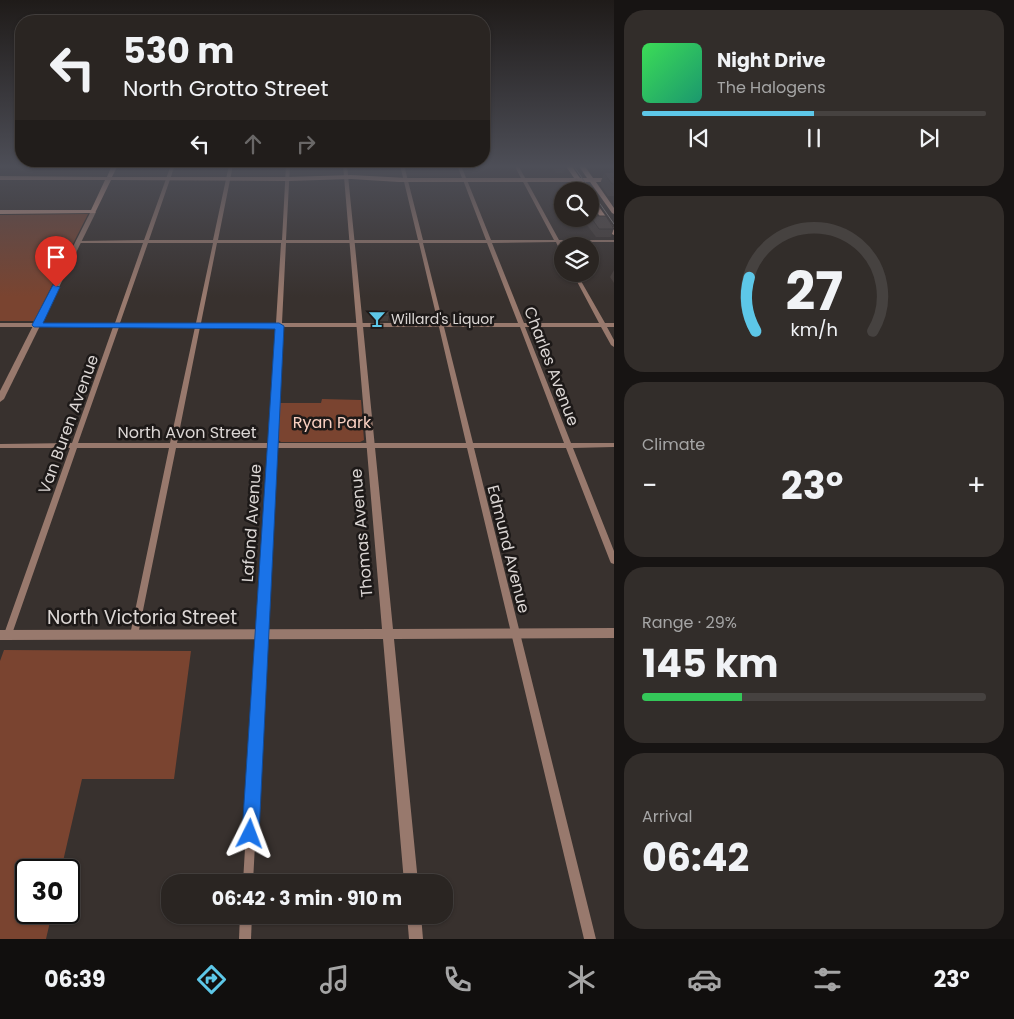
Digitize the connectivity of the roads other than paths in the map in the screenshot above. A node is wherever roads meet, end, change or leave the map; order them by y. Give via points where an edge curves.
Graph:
1 (67, 209) edge
2 (94, 209) edge
3 (157, 209) edge
4 (222, 209) edge
5 (287, 209) edge
6 (349, 209) edge
7 (413, 209) edge
8 (477, 209) edge
9 (540, 209) edge
10 (599, 211) edge
11 (0, 212) edge
12 (53, 212) junction
13 (93, 212) junction
14 (614, 233) edge
15 (556, 237) edge
16 (489, 241) junction
17 (554, 241) edge
18 (599, 241) edge
19 (614, 241) edge
20 (78, 242) junction
21 (147, 242) junction
22 (215, 242) junction
23 (284, 242) junction
24 (352, 242) junction
25 (421, 242) junction
26 (579, 282) edge
27 (0, 325) edge
28 (37, 325) junction
29 (199, 325) junction
30 (360, 325) junction
31 (441, 325) junction
32 (522, 325) junction
33 (603, 325) junction
34 (614, 325) edge
35 (118, 326) junction
36 (279, 326) junction
37 (614, 346) edge
38 (0, 399) edge
39 (470, 445) junction
40 (0, 446) edge
41 (75, 446) junction
42 (174, 446) junction
43 (272, 446) junction
44 (371, 446) junction
45 (569, 446) junction
46 (614, 446) edge
47 (614, 561) edge
48 (4, 634) edge
49 (516, 634) junction
50 (614, 634) edge
51 (134, 635) junction
52 (261, 635) junction
53 (388, 635) junction
54 (248, 874) edge
55 (410, 874) edge
56 (246, 924) edge
57 (415, 924) edge
58 (245, 939) edge
59 (416, 939) edge
60 (590, 939) edge

1 - 12 main road
2 - 13 main road
3 - 21 street, Van Buren Avenue
4 - 22 street
5 - 23 street, Lafond Avenue
6 - 24 street, Thomas Avenue
7 - 25 street, Edmund Avenue
8 - 16 street, Charles Avenue
9 - 15 street
10 - 14 main road
11 - 12 main road
12 - 13 main road
13 - 20 street
16 - 17 street
16 - 25 street
16 - 32 street, Charles Avenue
18 - 19 street
20 - 21 street
20 - 28 street
21 - 22 street
21 - 35 street, Van Buren Avenue
22 - 23 street
22 - 29 street
23 - 24 street
23 - 36 street, Lafond Avenue
24 - 25 street
24 - 30 street, Thomas Avenue
25 - 31 street, Edmund Avenue
26 - 33 street
27 - 28 street
28 - 35 street
28 - 38 street
29 - 35 street
29 - 36 street
29 - 42 street
30 - 31 street
30 - 36 street
30 - 44 street, Thomas Avenue
31 - 32 street
31 - 39 street, Edmund Avenue
32 - 33 street
32 - 45 street, Charles Avenue
33 - 34 street
33 - 37 street
35 - 41 street, Van Buren Avenue
36 - 43 street, Lafond Avenue
39 - 44 street, North Avon Street
39 - 45 street, North Avon Street
39 - 49 street, Edmund Avenue
40 - 41 street, North Avon Street
41 - 42 street, North Avon Street
41 - 48 street, Van Buren Avenue
42 - 43 street, North Avon Street
42 - 51 street
43 - 44 street, North Avon Street
43 - 52 street, Lafond Avenue
44 - 53 street, Thomas Avenue
45 - 46 street, North Avon Street
45 - 47 street, Charles Avenue
48 - 51 street, North Victoria Street
49 - 50 street, North Victoria Street
49 - 53 street, North Victoria Street
49 - 60 street, Edmund Avenue
51 - 52 street, North Victoria Street
52 - 53 street, North Victoria Street
52 - 54 street, Lafond Avenue
53 - 55 street, Thomas Avenue
56 - 58 street
57 - 59 street

